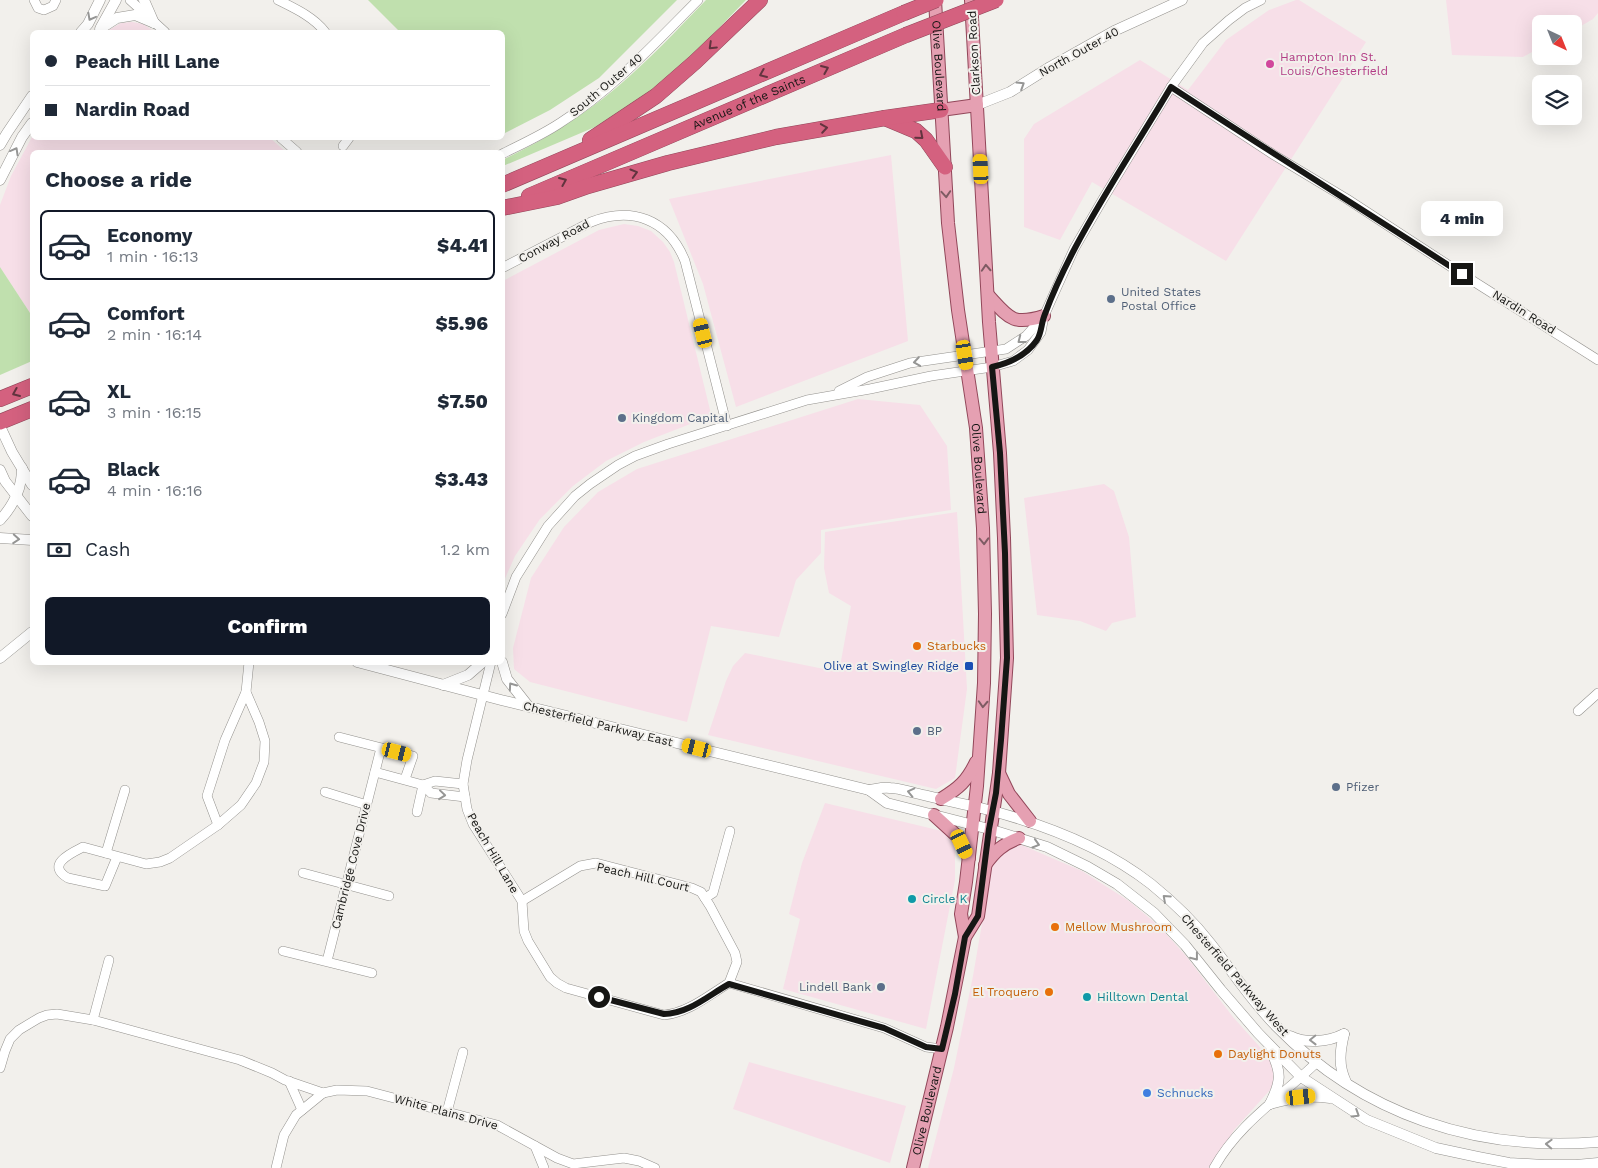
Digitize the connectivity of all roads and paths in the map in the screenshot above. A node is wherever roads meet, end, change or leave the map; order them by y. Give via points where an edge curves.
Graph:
1 (34, 0) edge
2 (56, 0) edge
3 (100, 0) edge
4 (116, 0) edge
5 (130, 0) edge
6 (144, 0) edge
7 (278, 0) edge
8 (698, 0) edge
9 (760, 0) edge
10 (936, 0) edge
11 (971, 0) edge
12 (996, 0) edge
13 (1182, 0) edge
14 (1261, 0) edge
15 (154, 23) junction
16 (83, 30) edge
17 (100, 30) edge
18 (100, 30) edge
19 (163, 30) edge
20 (323, 30) edge
21 (1171, 87) junction
22 (30, 99) edge
23 (977, 105) junction
24 (942, 110) junction
25 (885, 118) junction
26 (30, 126) edge
27 (283, 140) edge
28 (348, 140) edge
29 (0, 145) edge
30 (343, 146) dead end
31 (294, 150) edge
32 (505, 152) edge
33 (566, 157) junction
34 (945, 167) junction
35 (0, 180) edge
36 (505, 184) edge
37 (505, 207) edge
38 (505, 207) edge
39 (505, 266) edge
40 (988, 295) junction
41 (1044, 316) junction
42 (991, 352) junction
43 (965, 355) junction
44 (1597, 357) edge
45 (992, 367) junction
46 (968, 371) junction
47 (30, 387) edge
48 (830, 395) junction
49 (0, 400) edge
50 (30, 410) edge
51 (0, 422) edge
52 (0, 426) edge
53 (726, 426) junction
54 (22, 468) junction
55 (0, 470) edge
56 (30, 482) edge
57 (17, 497) junction
58 (30, 513) edge
59 (0, 520) edge
60 (0, 538) edge
61 (30, 540) edge
62 (505, 606) edge
63 (30, 634) edge
64 (0, 658) edge
65 (249, 665) edge
66 (369, 665) edge
67 (480, 665) edge
68 (490, 665) edge
69 (503, 665) edge
70 (442, 685) junction
71 (246, 692) junction
72 (1598, 693) edge
73 (483, 695) junction
74 (529, 706) junction
75 (1578, 710) dead end
76 (339, 736) dead end
77 (382, 748) junction
78 (980, 756) junction
79 (375, 772) junction
80 (999, 773) junction
81 (405, 779) junction
82 (463, 784) junction
83 (423, 785) junction
84 (125, 790) dead end
85 (869, 790) junction
86 (324, 792) dead end
87 (465, 797) junction
88 (941, 799) junction
89 (367, 805) junction
90 (975, 807) junction
91 (992, 811) junction
92 (418, 812) dead end
93 (934, 815) junction
94 (1030, 821) junction
95 (218, 825) junction
96 (973, 826) junction
97 (989, 829) junction
98 (730, 832) dead end
99 (1019, 838) junction
100 (106, 853) junction
101 (117, 857) junction
102 (968, 858) junction
103 (985, 865) junction
104 (303, 874) dead end
105 (346, 886) junction
106 (389, 896) dead end
107 (704, 898) junction
108 (522, 901) junction
109 (965, 937) junction
110 (283, 951) dead end
111 (109, 960) dead end
112 (327, 961) junction
113 (372, 973) dead end
114 (729, 984) junction
115 (93, 1020) junction
116 (1283, 1033) junction
117 (1267, 1043) junction
118 (942, 1049) junction
119 (463, 1052) dead end
120 (1316, 1063) junction
121 (0, 1068) edge
122 (1302, 1077) junction
123 (289, 1081) junction
124 (1346, 1082) junction
125 (323, 1093) junction
126 (1333, 1099) junction
127 (1270, 1104) junction
128 (302, 1110) junction
129 (447, 1112) junction
130 (1598, 1142) edge
131 (536, 1146) junction
132 (1598, 1163) edge
133 (569, 1166) edge
134 (276, 1168) edge
135 (544, 1168) edge
136 (655, 1168) edge
137 (912, 1168) edge
138 (1214, 1168) edge

1 - 2 street via 38,8 44,10
3 -> 16 street
4 - 17 street
5 - 15 street
6 - 15 street
7 - 20 street via 303,13
8 - 32 street, South Outer 40 via 596,96 560,123
9 -> 33 highway via 656,96
10 - 24 main road, Olive Boulevard
10 -> 33 highway, Avenue of the Saints, bridge
11 - 23 main road, Clarkson Road
37 -> 12 highway, Avenue of the Saints, bridge via 906,35
23 -> 13 street, North Outer 40 via 1010,92 1114,31
14 - 21 street via 1229,20 1204,43
15 - 18 street via 135,15 117,18
15 - 19 street
21 - 41 street via 1074,249
21 - 44 street, Nardin Road
22 - 29 street
23 - 24 main road
40 -> 23 main road, Olive Boulevard
24 - 25 highway
24 - 34 main road, Olive Boulevard
25 -> 34 highway via 916,131
38 -> 25 highway via 557,197 668,163 776,137
35 -> 26 street
27 - 31 street
28 - 30 street
33 - 36 highway, Avenue of the Saints
34 -> 43 main road, Olive Boulevard via 952,259
39 - 53 street, Conway Road via 601,218 626,214 642,217 656,225 669,235 685,261
40 - 41 main road via 1003,312 1017,321
40 - 42 main road, Olive Boulevard
41 -> 42 street via 1013,346
41 - 45 street via 1041,332 1028,350 1013,360
42 - 43 street
42 - 45 main road, Olive Boulevard
43 - 46 main road, Olive Boulevard
43 -> 48 street via 895,367
45 - 46 street
45 - 80 main road, Olive Boulevard via 1003,500 1007,658
46 - 48 street
46 -> 78 main road, Olive Boulevard via 978,444 984,528 985,624
47 -> 49 highway
48 - 53 street
50 - 51 highway
52 - 54 street
53 - 62 street via 642,453 604,473 575,496 537,541 516,577
54 - 56 street
54 - 57 street
55 - 57 street
57 - 58 street
57 - 59 street
60 -> 61 street
63 - 64 street
65 - 71 street
66 - 70 street, Chesterfield Parkway East
67 - 70 street via 468,675
68 - 73 street, Peach Hill Lane
74 -> 69 street via 507,679
70 - 73 street, Chesterfield Parkway East
71 - 95 street via 225,740 207,796
71 - 95 street via 265,741 264,762 256,783 241,805
72 - 75 street
73 - 74 street, Chesterfield Parkway East
73 - 82 street, Peach Hill Lane
74 - 85 street, Chesterfield Parkway East
76 - 77 street
77 - 79 street, Cambridge Cove Drive
77 - 81 street via 413,756
78 - 88 main road via 963,784
78 - 90 main road, Olive Boulevard
79 - 81 street
79 - 89 street, Cambridge Cove Drive
80 - 91 main road, Olive Boulevard
80 - 94 main road via 1009,794
81 - 83 street
82 - 83 street via 435,781
82 - 87 street, Peach Hill Lane
83 -> 87 street via 431,793
83 - 92 street
84 - 100 street
88 -> 85 street, Chesterfield Parkway East via 890,787
85 - 93 street, Chesterfield Parkway East via 887,803
86 - 89 street
87 - 108 street, Peach Hill Lane via 473,824
88 - 90 street, Chesterfield Parkway East
89 - 105 street, Cambridge Cove Drive
90 - 91 street, Chesterfield Parkway East
90 - 96 main road, Olive Boulevard
91 - 94 street, Chesterfield Parkway West
91 - 97 main road, Olive Boulevard
93 - 96 street, Chesterfield Parkway East
93 - 102 main road via 958,836
116 -> 94 street, Chesterfield Parkway West via 1209,942 1151,884 1097,851
95 - 101 street via 160,862 146,864
96 - 97 street, Chesterfield Parkway East
96 - 102 main road, Olive Boulevard
97 - 99 street, Chesterfield Parkway West
97 - 103 main road, Olive Boulevard
98 - 107 street via 713,893
99 - 103 main road via 1000,847
99 -> 117 street, Chesterfield Parkway West via 1047,847 1088,867 1117,884 1154,913 1186,945
100 - 101 street
100 - 101 street via 83,847 65,856 60,870 68,878 105,886
102 - 109 main road, Olive Boulevard via 961,914
103 - 109 main road, Olive Boulevard via 978,916
104 - 105 street
105 - 106 street
105 - 112 street, Cambridge Cove Drive
107 - 108 street, Peach Hill Court via 692,888 596,863 580,866
107 - 114 street, Peach Hill Court via 735,953 737,962
108 - 114 street, Peach Hill Lane via 524,931 528,940 550,977 566,988 674,1014
109 - 118 main road, Olive Boulevard
110 - 112 street
111 - 115 street
112 - 113 street
114 - 118 street via 884,1028 926,1047
115 - 121 street, White Plains Drive via 57,1014 30,1022 10,1039
115 - 123 street, White Plains Drive via 240,1060
116 - 120 street, Chesterfield Parkway West
124 -> 116 street via 1339,1059 1344,1034 1326,1040 1307,1041
117 - 122 street, Chesterfield Parkway West
117 - 127 street via 1278,1066 1278,1084
118 - 137 main road, Olive Boulevard
119 - 129 street
120 - 122 street
120 - 124 street, Chesterfield Parkway West
122 - 126 street, Chesterfield Parkway West
122 - 127 street
123 - 125 street, White Plains Drive
123 - 128 street
130 -> 124 street, Chesterfield Parkway West via 1515,1142 1463,1134 1416,1120
125 - 128 street
125 - 129 street, White Plains Drive via 367,1091
126 - 127 street via 1312,1096
126 -> 132 street, Chesterfield Parkway West via 1367,1120 1436,1148 1509,1163 1544,1166
127 - 138 street via 1239,1132
128 - 134 street via 284,1135
129 - 131 street, White Plains Drive via 496,1125
131 - 133 street, White Plains Drive
131 - 135 street
133 - 136 street, White Plains Drive via 624,1158

